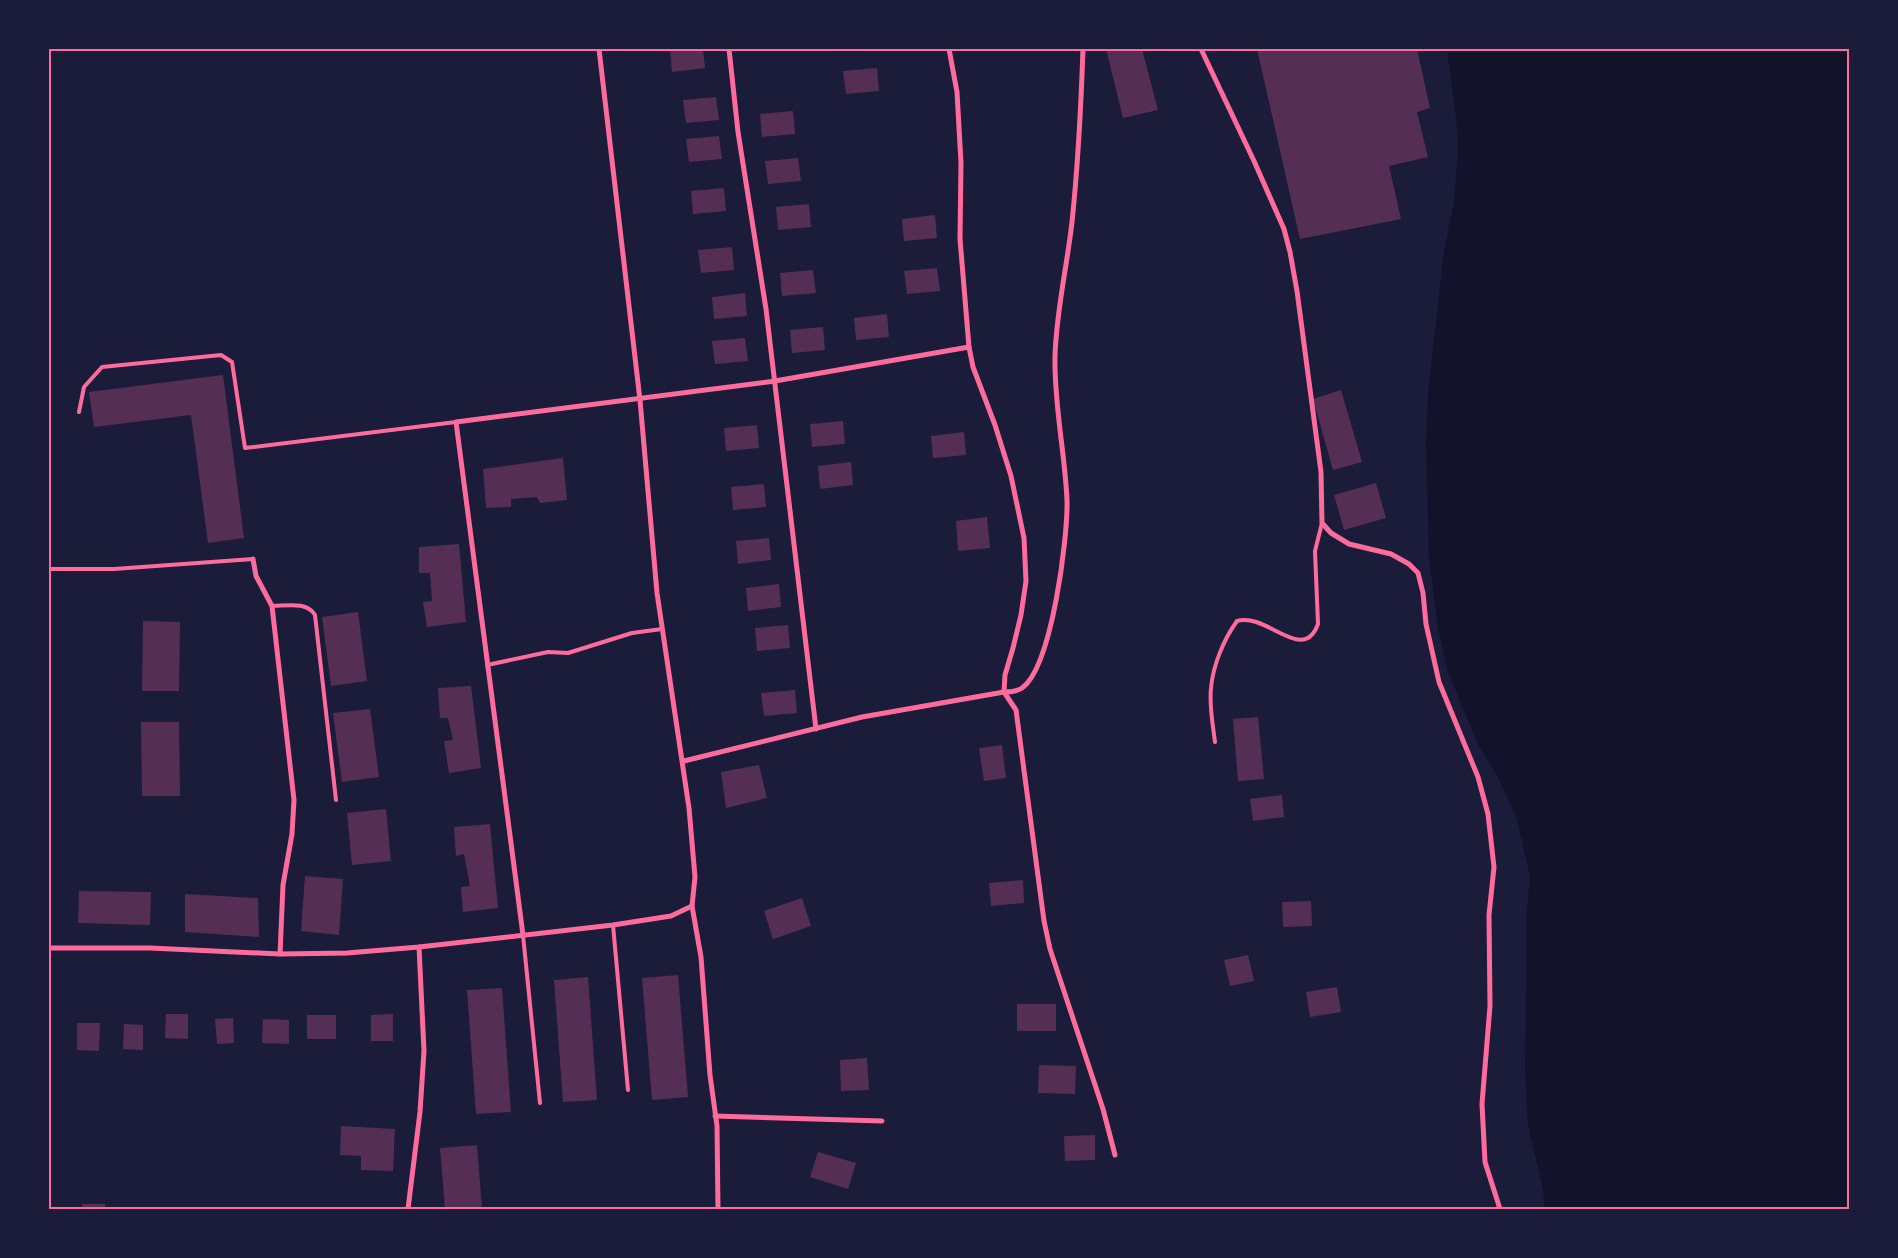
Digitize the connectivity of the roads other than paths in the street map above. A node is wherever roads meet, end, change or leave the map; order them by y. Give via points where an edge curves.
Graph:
1 (599, 49) edge
2 (729, 49) edge
3 (949, 49) edge
4 (1083, 49) edge
5 (1201, 49) edge
6 (969, 347) junction
7 (774, 381) junction
8 (640, 400) junction
9 (79, 412) dead end
10 (456, 422) junction
11 (1322, 523) junction
12 (253, 559) joint
13 (49, 569) edge
14 (272, 606) junction
15 (662, 630) junction
16 (488, 665) junction
17 (1004, 692) junction
18 (816, 729) junction
19 (1214, 742) dead end
20 (684, 761) junction
21 (336, 800) dead end
22 (692, 906) junction
23 (614, 926) junction
24 (523, 936) junction
25 (419, 947) junction
26 (49, 948) edge
27 (280, 954) junction
28 (628, 1090) dead end
29 (540, 1103) dead end
30 (715, 1116) junction
31 (882, 1121) dead end
32 (1115, 1155) dead end
33 (408, 1209) edge
34 (718, 1209) edge
35 (1500, 1209) edge

1 - 8 street
2 - 7 street
3 - 6 street via 958,110 960,239
4 - 17 street via 1072,222 1055,357 1067,500 1066,532 1049,637 1042,658 1023,687 1014,692
5 - 11 street via 1284,229 1290,252 1321,472
6 - 7 street
6 - 17 street via 973,367 996,425 1024,538 1026,581
7 - 8 street
7 - 18 street
8 - 10 street
8 - 15 street
9 - 10 lane via 84,387 102,367 221,355 232,362 245,448
10 - 16 street
11 - 19 lane via 1315,551 1318,624 1315,634 1307,640 1298,640 1259,622 1246,618 1237,621 1226,640 1212,679 1210,703
11 - 35 street via 1349,544 1391,554 1418,573 1439,682 1478,777 1488,814 1494,867 1489,915 1490,1006 1482,1104 1485,1162
12 - 13 lane via 114,569
12 - 14 street via 256,576
14 - 21 lane via 302,605 312,609 315,615
14 - 27 street via 294,800 283,885
15 - 16 lane via 632,633 568,652 548,652
15 - 20 street
16 - 24 street
17 - 18 street via 862,717
17 - 32 street via 1016,710 1048,939
18 - 20 street
20 - 22 street via 695,877
22 - 23 street via 671,916
22 - 30 street via 701,957
23 - 24 street
23 - 28 lane
24 - 25 street
24 - 29 lane
25 - 27 street
25 - 33 street via 424,1052
26 - 27 street via 150,948
30 - 31 street
30 - 34 street

